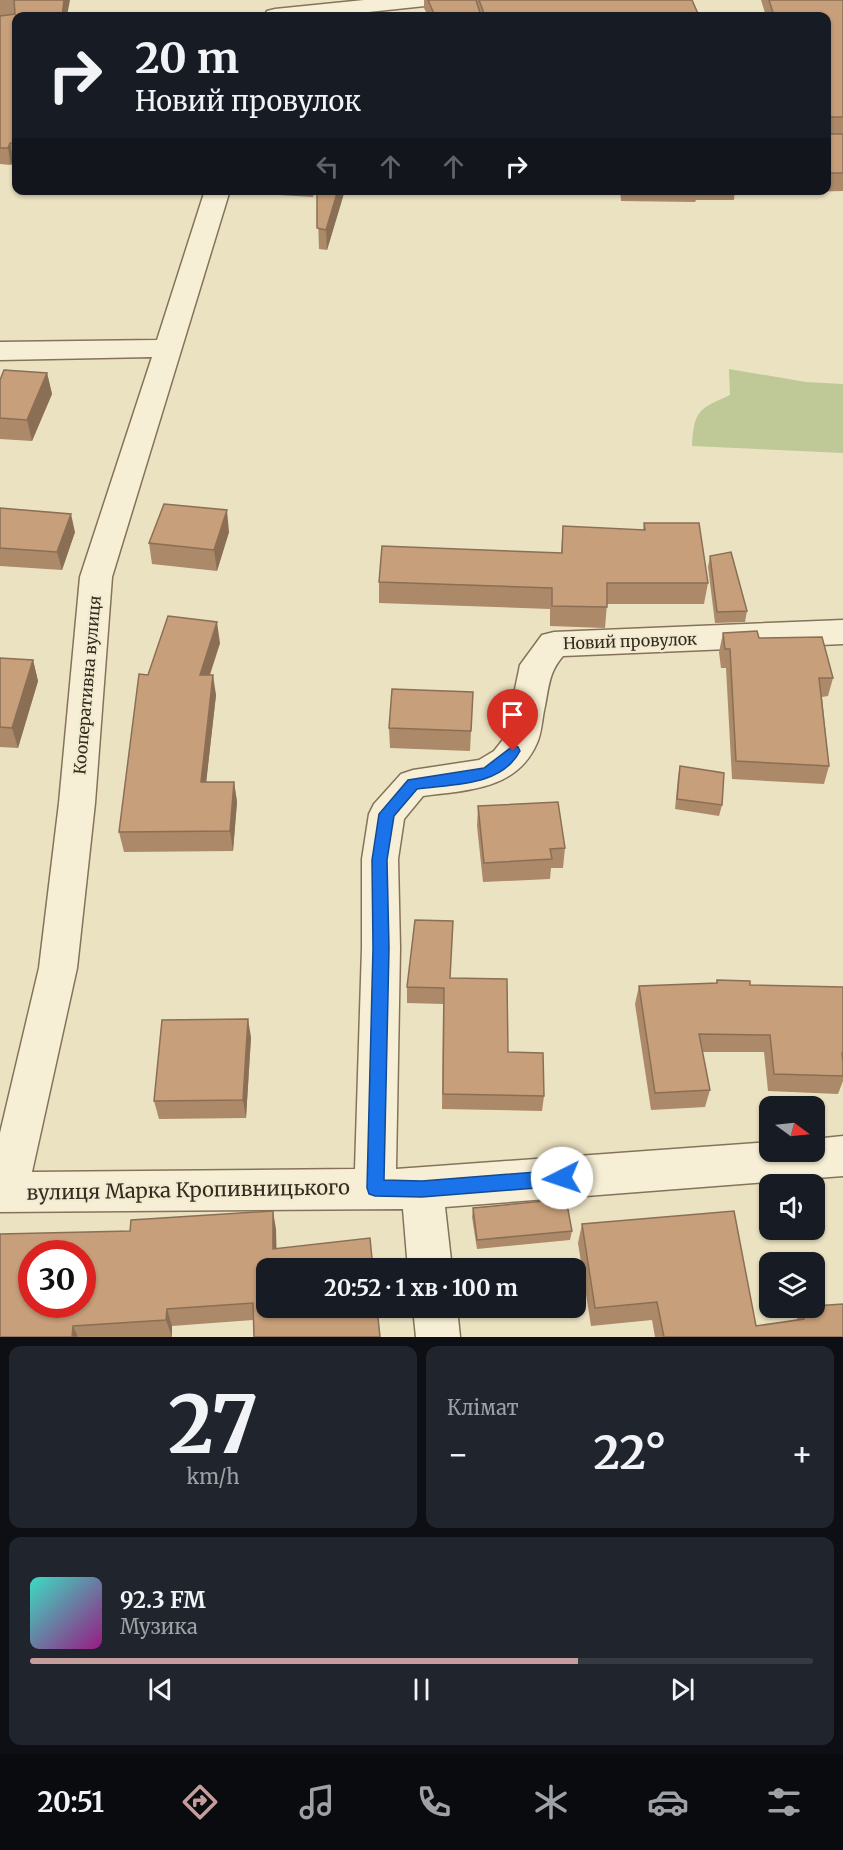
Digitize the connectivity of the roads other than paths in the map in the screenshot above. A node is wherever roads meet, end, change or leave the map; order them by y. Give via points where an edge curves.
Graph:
1 (425, 0) edge
2 (312, 12) edge
3 (216, 195) edge
4 (168, 348) junction
5 (0, 351) edge
6 (843, 632) edge
7 (843, 1156) edge
8 (375, 1188) junction
9 (422, 1189) junction
10 (4, 1192) edge
11 (429, 1258) edge
12 (436, 1318) edge
13 (438, 1337) edge

1 - 2 street
3 - 4 street, Кооперативна вулиця
4 - 5 street
4 - 10 street, Кооперативна вулиця via 96,577 58,968
6 - 8 street, Новий провулок via 554,644 536,665 521,741 506,761 487,773 413,784 387,814 380,860
7 - 9 street, вулиця Марка Кропивницького
8 - 9 street, вулиця Марка Кропивницького
8 - 10 street, вулиця Марка Кропивницького
9 - 11 street
12 - 13 street

